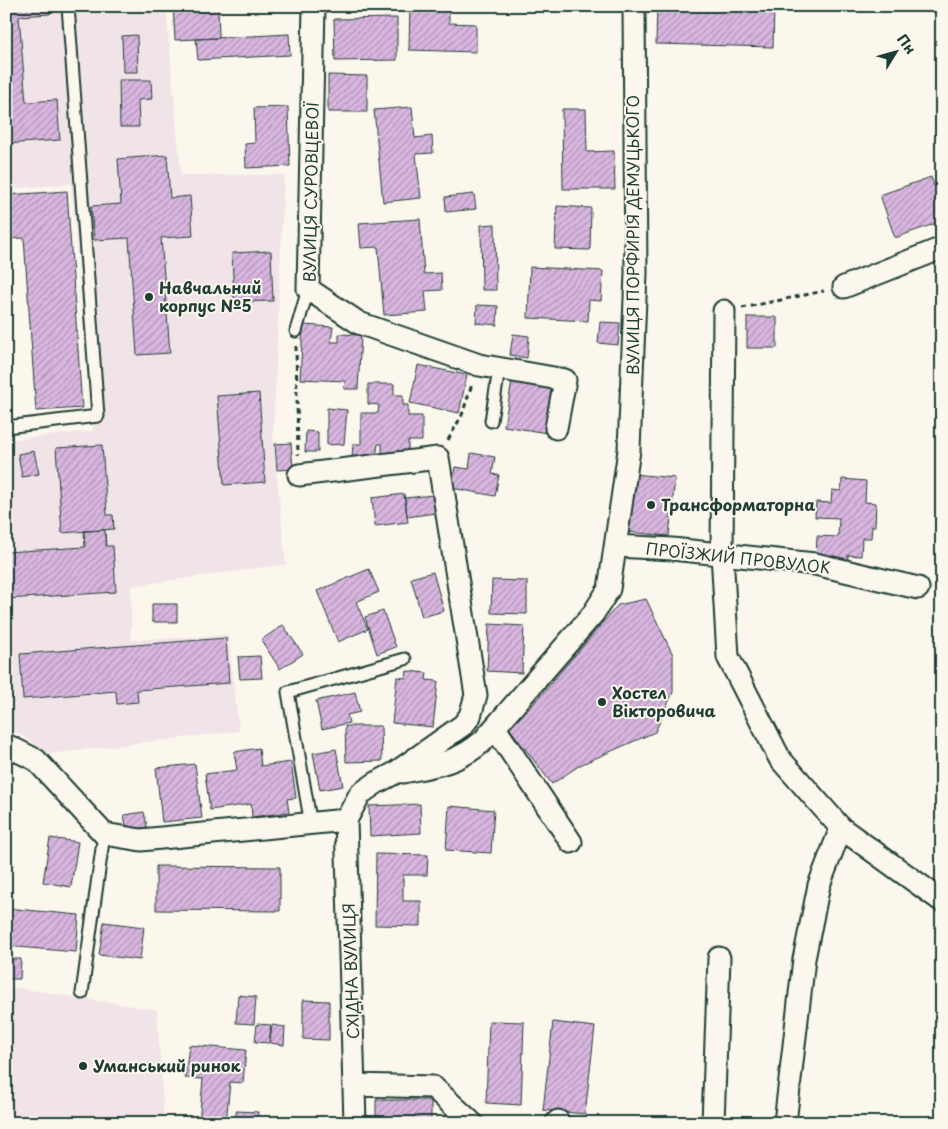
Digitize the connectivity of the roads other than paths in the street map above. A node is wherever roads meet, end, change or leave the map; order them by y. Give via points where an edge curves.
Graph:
1 (68, 6) edge
2 (314, 6) edge
3 (634, 6) edge
4 (942, 248) edge
5 (844, 287) road end
6 (308, 289) junction
7 (724, 311) road end
8 (296, 331) road end
9 (499, 369) junction
10 (491, 421) dead end
11 (6, 427) edge
12 (556, 428) dead end
13 (299, 475) road end
14 (616, 546) junction
15 (722, 554) junction
16 (918, 588) dead end
17 (405, 659) dead end
18 (495, 728) junction
19 (6, 745) edge
20 (395, 774) junction
21 (346, 820) junction
22 (310, 825) junction
23 (840, 828) junction
24 (104, 834) junction
25 (571, 842) dead end
26 (942, 901) edge
27 (719, 958) dead end
28 (82, 993) dead end
29 (355, 1085) junction
30 (355, 1123) edge
31 (472, 1123) edge
32 (712, 1123) edge
33 (785, 1123) edge

1 - 11 lane via 98,416
2 - 6 street, ВУЛИЦЯ СУРОВЦЕВОЇ
3 - 14 street, ВУЛИЦЯ ПОРФИРІЯ ДЕМУЦЬКОГО via 636,273 629,450
4 - 5 street
6 - 8 lane
6 - 9 street, ВУЛИЦЯ СУРОВЦЕВОЇ via 359,324
7 - 15 street
9 - 10 lane
9 - 12 street, ВУЛИЦЯ СУРОВЦЕВОЇ via 565,380
13 - 20 street via 438,458 476,696 463,725
14 - 15 street, ПРОЇЗЖИЙ ПРОВУЛОК
14 - 18 street, ВУЛИЦЯ ПОРФИРІЯ ДЕМУЦЬКОГО via 609,588 594,614
15 - 16 street, ПРОЇЗЖИЙ ПРОВУЛОК via 815,564
15 - 23 street via 728,657 780,759
17 - 22 lane via 288,692
18 - 20 street, ВУЛИЦЯ ПОРФИРІЯ ДЕМУЦЬКОГО via 484,742 462,758
18 - 25 street
19 - 24 street via 36,760
20 - 21 street via 360,794
21 - 22 street
21 - 29 street, СХІДНА ВУЛИЦЯ
22 - 24 street via 141,840
23 - 26 street
23 - 33 street via 819,885 804,959
24 - 28 lane
27 - 32 street
29 - 30 street, СХІДНА ВУЛИЦЯ
29 - 31 street via 433,1087

